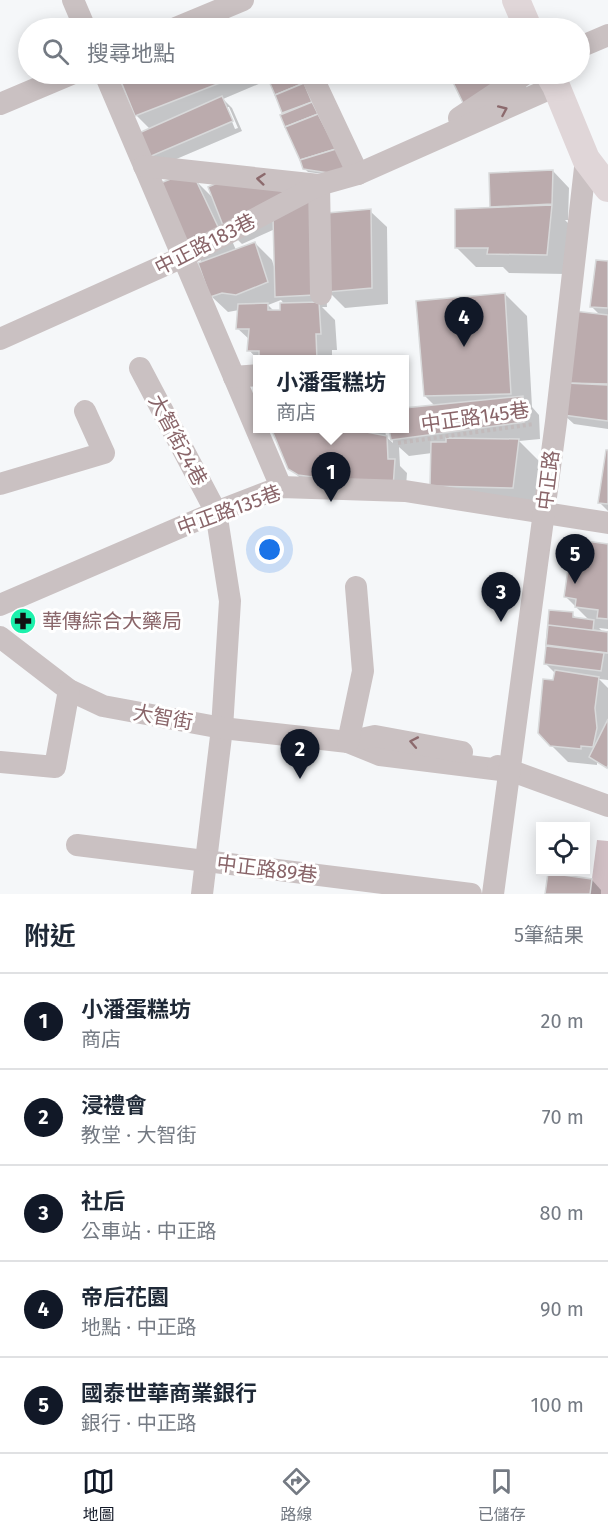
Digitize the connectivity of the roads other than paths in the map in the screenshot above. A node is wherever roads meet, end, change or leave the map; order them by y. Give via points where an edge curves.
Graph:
1 (73, 0) edge
2 (243, 0) edge
3 (516, 0) edge
4 (81, 18) edge
5 (200, 18) edge
6 (524, 18) edge
7 (608, 35) edge
8 (590, 42) edge
9 (47, 84) edge
10 (109, 84) edge
11 (316, 84) edge
12 (510, 84) edge
13 (545, 84) edge
14 (555, 84) edge
15 (0, 104) edge
16 (411, 151) junction
17 (586, 159) junction
18 (144, 166) junction
19 (358, 174) junction
20 (319, 186) junction
21 (608, 188) edge
22 (183, 257) junction
23 (321, 294) dead end
24 (0, 339) edge
25 (140, 368) dead end
26 (253, 375) edge
27 (234, 377) junction
28 (85, 411) dead end
29 (253, 421) edge
30 (258, 433) edge
31 (0, 484) edge
32 (281, 487) junction
33 (216, 512) junction
34 (544, 514) junction
35 (608, 523) edge
36 (356, 587) dead end
37 (0, 605) edge
38 (0, 637) edge
39 (69, 690) junction
40 (222, 728) junction
41 (348, 742) junction
42 (0, 762) edge
43 (509, 771) junction
44 (608, 806) edge
45 (77, 845) dead end
46 (206, 861) junction
47 (202, 894) edge
48 (471, 894) edge
49 (493, 894) edge

1 - 4 street
2 - 5 street
3 - 6 main road
7 - 8 street
9 - 15 street
10 - 18 street
11 - 19 street
12 - 16 street, 中正路183巷
16 -> 13 street, 中正路183巷
14 - 17 main road, 中正路
16 - 19 street, 中正路183巷
17 - 21 main road
17 - 34 street, 中正路
20 -> 18 street
18 - 22 street
19 - 20 street, 中正路183巷
20 - 22 street, 中正路183巷
20 - 23 street
22 - 24 street, 中正路183巷
22 - 27 street
25 - 33 street, 大智街24巷
26 - 27 street
27 - 29 street
28 - 31 street via 104,453
30 - 32 street
32 - 33 street, 中正路135巷
32 - 34 street, 中正路135巷 via 405,491
33 - 37 street, 中正路135巷
33 - 40 street, 大智街24巷 via 230,601
34 - 35 street, 中正路135巷
34 - 43 street, 中正路
36 - 41 street via 363,671
38 - 39 street, 大智街
39 - 40 street, 大智街 via 103,706
39 - 42 street via 55,767
40 - 41 street, 大智街
40 - 46 street, 中正路89巷
41 - 43 street, 大智街 via 380,755
43 - 44 street, 大智街
43 - 49 street, 中正路
45 - 46 street, 中正路89巷
46 - 47 street, 中正路89巷
46 - 48 street, 中正路89巷

